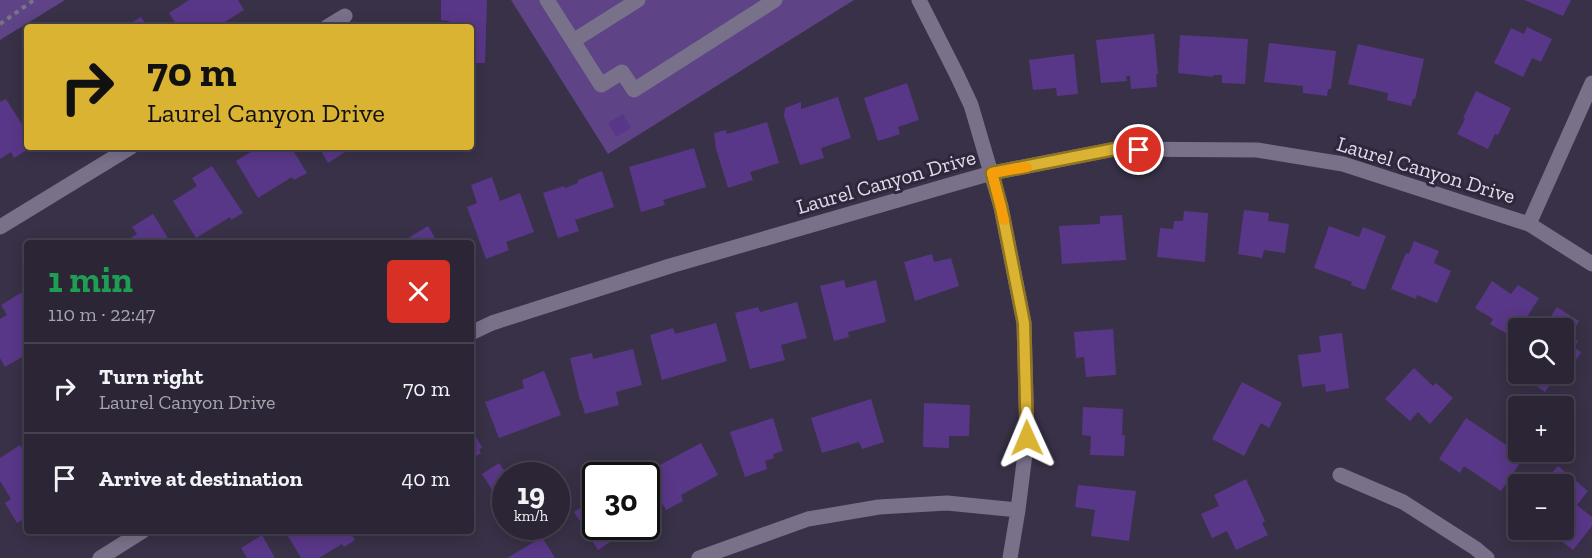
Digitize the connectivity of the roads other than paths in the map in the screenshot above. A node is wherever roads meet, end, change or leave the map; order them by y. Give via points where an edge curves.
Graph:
1 (546, 0) edge
2 (638, 0) edge
3 (775, 0) edge
4 (919, 0) edge
5 (345, 16) dead end
6 (332, 24) edge
7 (573, 41) junction
8 (1592, 83) edge
9 (126, 150) edge
10 (992, 173) junction
11 (1529, 224) junction
12 (0, 227) edge
13 (1592, 264) edge
14 (474, 332) edge
15 (1340, 475) dead end
16 (1018, 510) junction
17 (138, 534) edge
18 (100, 558) edge
19 (699, 558) edge
20 (1010, 558) edge
21 (1487, 558) edge

1 - 7 street
2 - 7 street
3 - 7 street via 634,90 622,72 601,85
4 - 10 street via 971,105
5 - 6 street
8 - 11 street
9 - 12 street
10 - 11 street, Laurel Canyon Drive via 1115,149 1257,150 1343,164
10 - 14 street, Laurel Canyon Drive via 670,266
10 - 16 street via 1024,323 1027,438
11 - 13 street, Laurel Canyon Drive
15 - 21 street via 1403,502
16 - 19 street via 947,503 879,507 808,519
16 - 20 street
17 - 18 street

